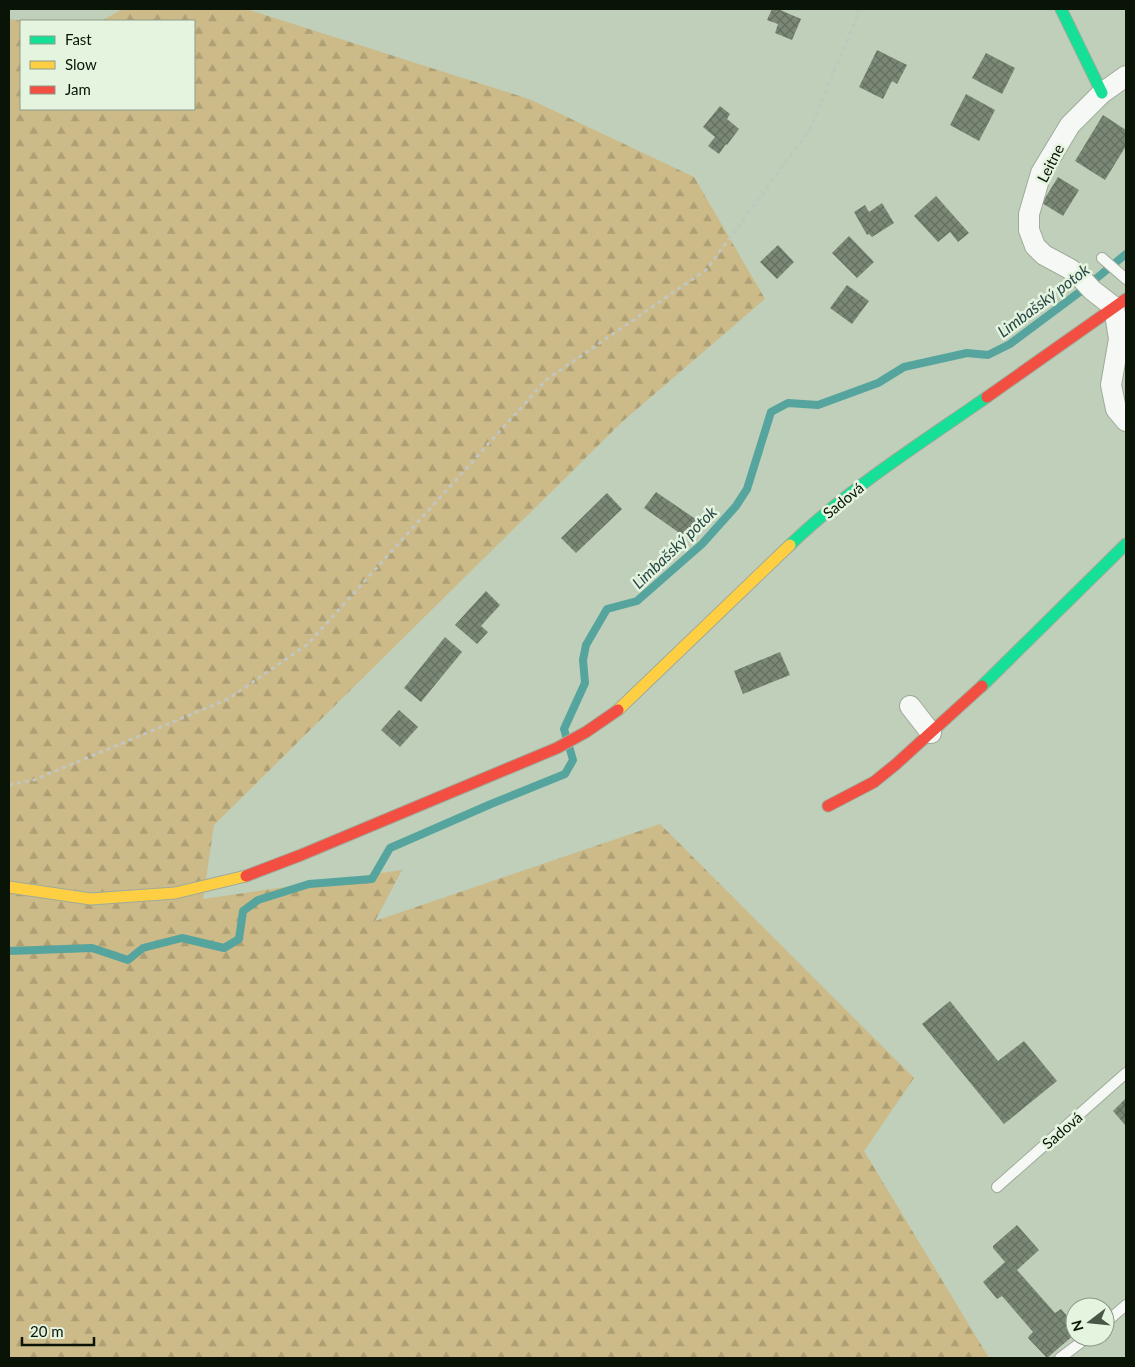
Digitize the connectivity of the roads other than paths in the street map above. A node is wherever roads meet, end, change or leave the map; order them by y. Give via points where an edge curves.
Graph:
1 (1061, 9) edge
2 (1126, 76) edge
3 (1102, 93) junction
4 (1109, 264) dead end
5 (1126, 279) edge
6 (1120, 303) edge
7 (1126, 422) edge
8 (1126, 544) edge
9 (910, 706) dead end
10 (931, 733) junction
11 (828, 806) dead end
12 (9, 887) edge
13 (1126, 1073) edge
14 (997, 1187) dead end
15 (1126, 1305) edge
16 (1115, 1314) edge
17 (1075, 1347) edge
18 (1060, 1358) edge

1 - 3 street
2 - 3 street, Leitne
3 - 6 street, Leitne via 1070,125 1041,172 1029,230 1035,246 1044,255
4 - 5 lane
6 - 7 street via 1119,339 1111,385 1116,409
6 - 12 street, Sadová via 869,479 810,526 618,710 556,748 239,878 175,893 91,899
8 - 10 street
9 - 10 street
10 - 11 street via 874,782
13 - 14 lane, Sadová
15 - 16 lane
17 - 18 lane

